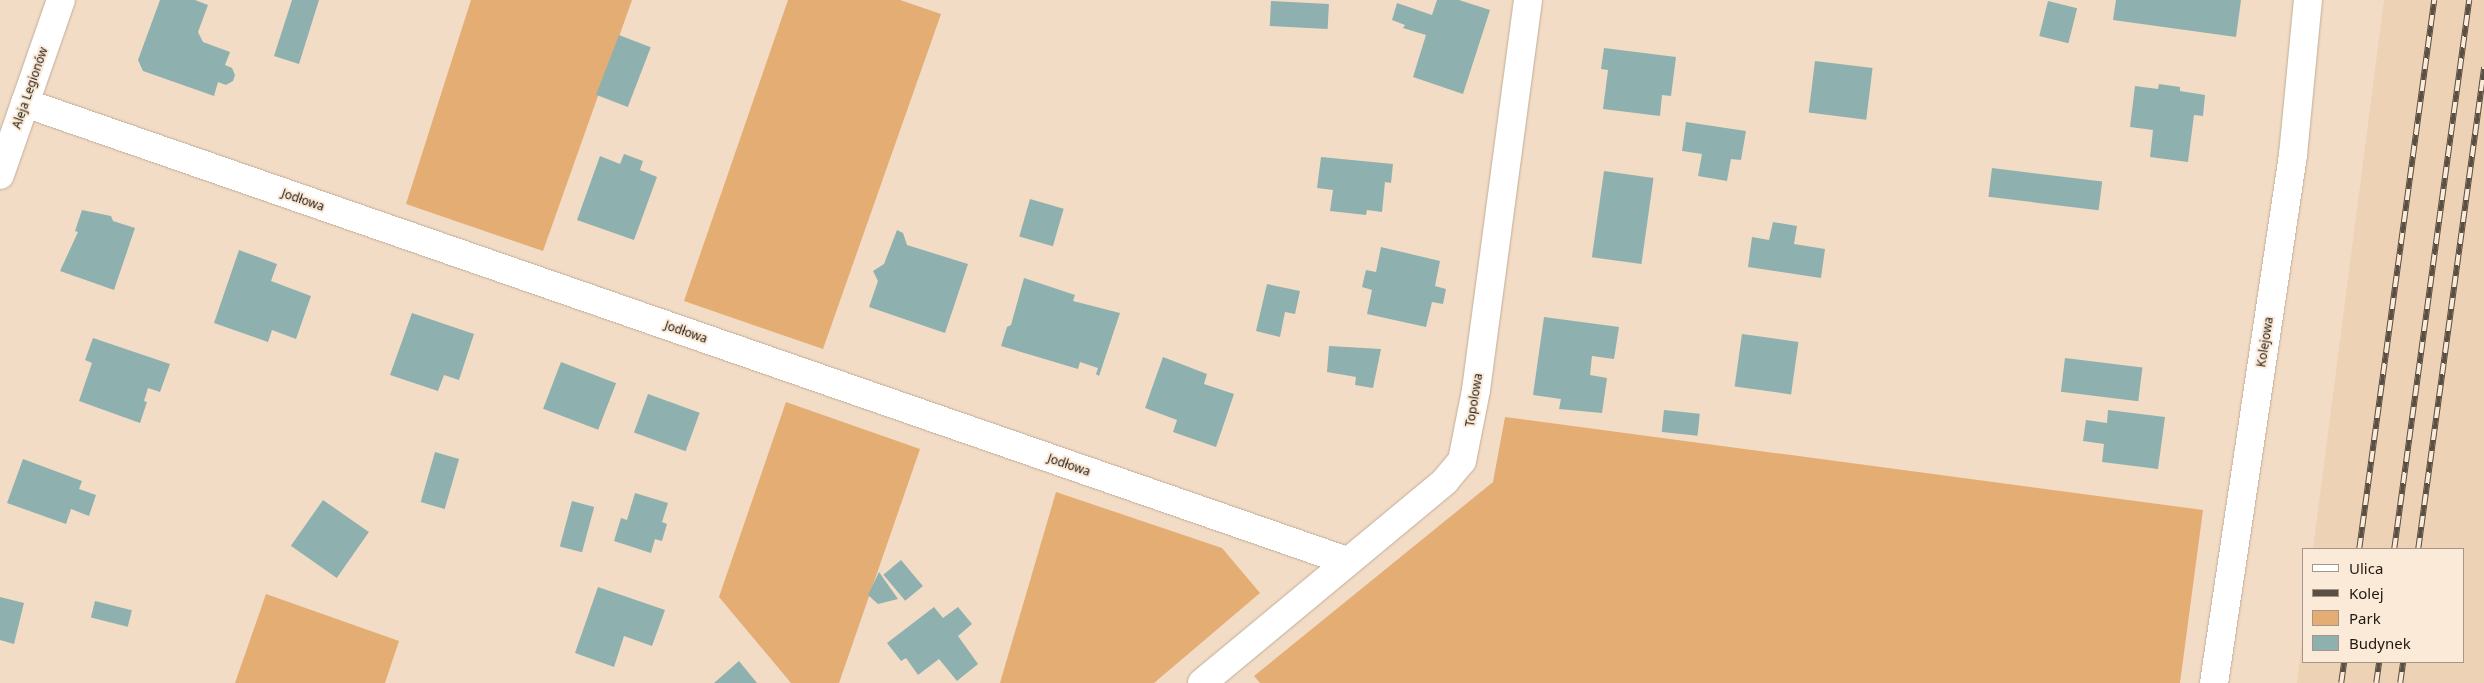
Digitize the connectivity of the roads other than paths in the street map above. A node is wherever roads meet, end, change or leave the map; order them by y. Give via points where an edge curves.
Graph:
1 (61, 0) edge
2 (1528, 0) edge
3 (2308, 0) edge
4 (25, 103) junction
5 (0, 175) edge
6 (1347, 561) junction
7 (1202, 683) edge
8 (2214, 683) edge

1 - 4 street, Aleja Legionów
2 - 6 street, Topolowa via 1476,390 1462,461 1445,480
3 - 8 street, Kolejowa via 2293,155
4 - 5 street, Aleja Legionów
4 - 6 street, Jodłowa
6 - 7 street, Topolowa

